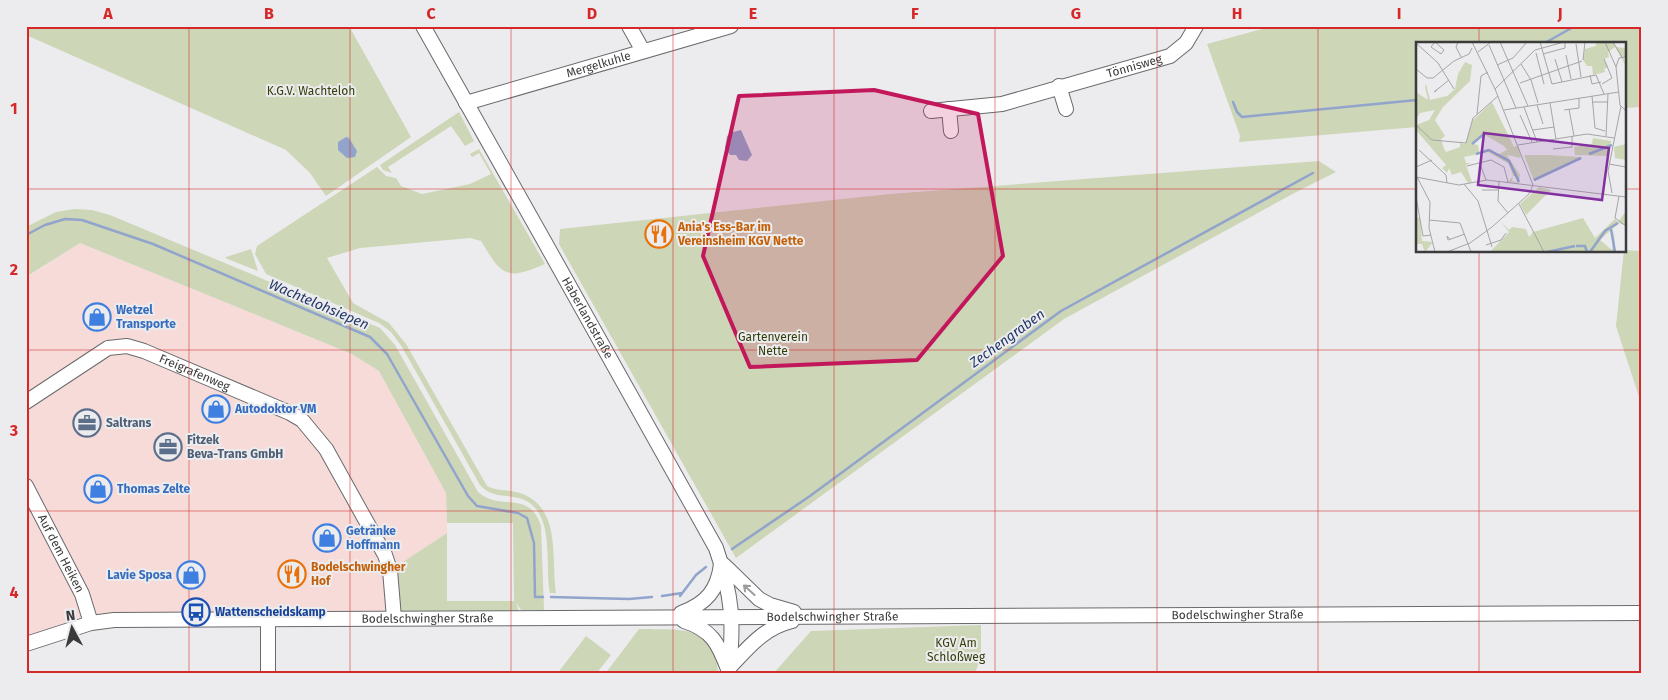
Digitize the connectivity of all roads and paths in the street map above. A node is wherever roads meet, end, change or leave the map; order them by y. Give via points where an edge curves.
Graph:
1 (423, 26) edge
2 (629, 26) edge
3 (731, 26) edge
4 (1196, 26) edge
5 (709, 29) edge
6 (644, 51) junction
7 (1060, 86) junction
8 (466, 103) junction
9 (948, 109) junction
10 (1066, 109) dead end
11 (931, 110) dead end
12 (951, 131) dead end
13 (26, 402) edge
14 (26, 486) edge
15 (721, 563) junction
16 (1642, 612) edge
17 (809, 616) junction
18 (669, 617) junction
19 (733, 617) junction
20 (394, 618) junction
21 (268, 619) junction
22 (91, 623) junction
23 (26, 644) edge
24 (728, 672) edge
25 (268, 674) edge

1 - 8 street, Haberlandstraße
2 - 6 street
3 - 5 street, Mergelkuhle
4 - 7 street, Tönnisweg via 1186,44 1170,56
5 - 6 street, Mergelkuhle
6 - 8 street, Mergelkuhle
7 - 9 street, Tönnisweg via 1002,104
7 - 10 street
8 - 15 street, Haberlandstraße via 580,302 716,548
9 - 11 street, Tönnisweg
9 - 12 street
13 - 20 street, Freigrafenweg via 108,348 127,346 290,413 309,427 326,449 385,555 390,570
14 - 22 street, Auf dem Heiken via 82,594
17 -> 15 street via 770,605
15 - 18 street via 710,597 696,608
15 - 19 street, Haberlandstraße via 728,582
16 - 17 street, Bodelschwingher Straße
17 - 19 street, Bodelschwingher Straße
17 - 24 street via 777,624 762,634
18 - 19 street, Bodelschwingher Straße
18 - 20 street, Bodelschwingher Straße
18 - 24 street via 707,632 718,644
19 - 24 street, Haberlandstraße
20 - 21 street, Bodelschwingher Straße
21 - 22 street, Bodelschwingher Straße
21 - 25 street
22 - 23 street, Bodelschwingher Straße

